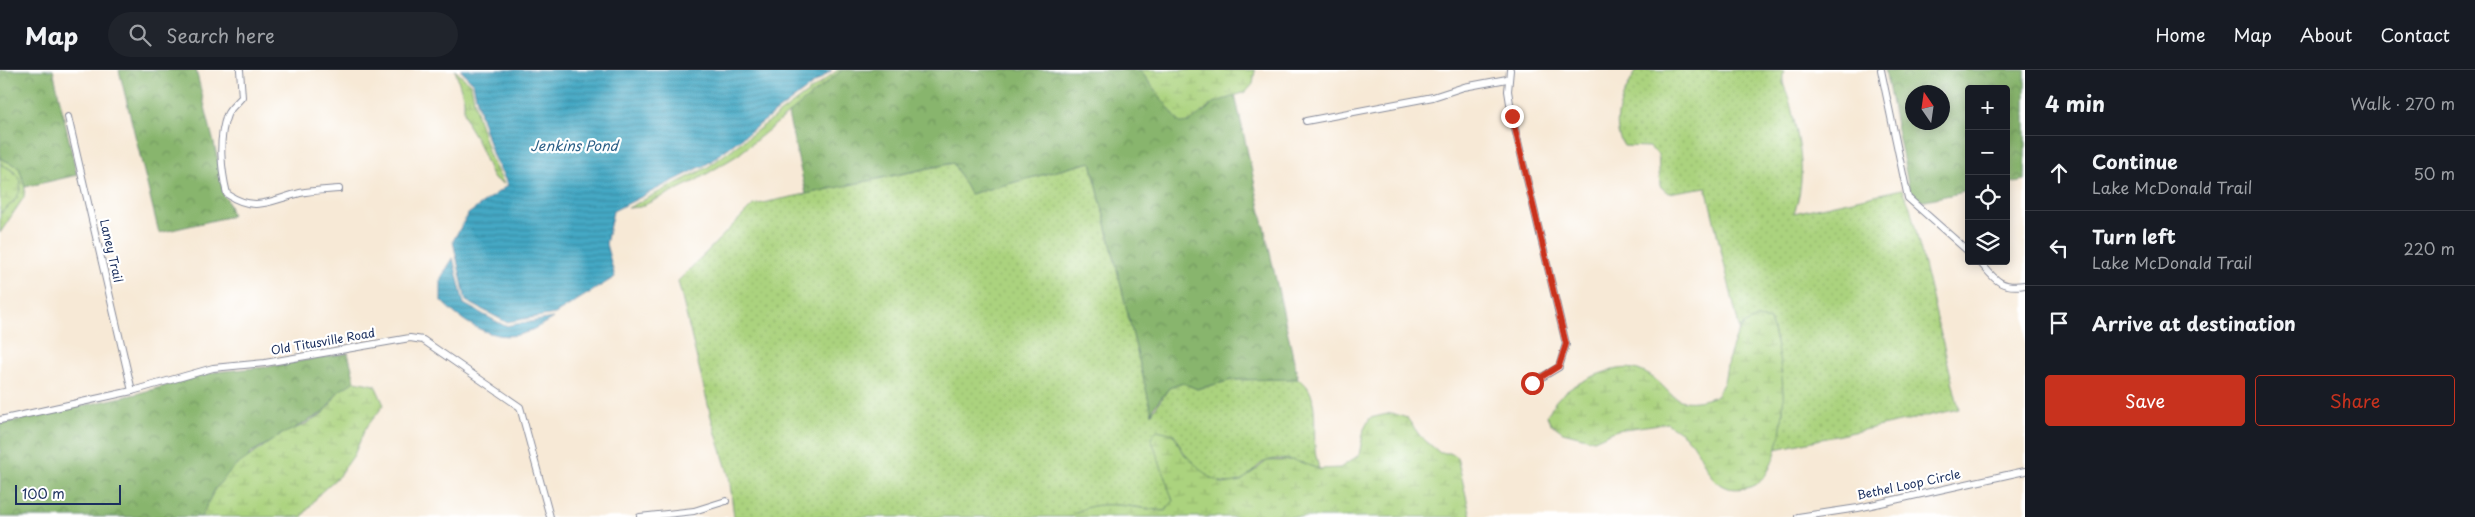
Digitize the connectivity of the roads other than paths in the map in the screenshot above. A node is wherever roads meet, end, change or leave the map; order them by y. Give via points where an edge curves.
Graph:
1 (240, 70) edge
2 (1510, 70) edge
3 (1881, 70) edge
4 (1508, 79) junction
5 (68, 117) dead end
6 (1306, 121) dead end
7 (339, 189) dead end
8 (1965, 248) edge
9 (1982, 265) edge
10 (2025, 284) edge
11 (1532, 383) dead end
12 (132, 391) junction
13 (0, 420) edge
14 (2025, 471) edge
15 (726, 501) dead end
16 (550, 517) edge
17 (640, 517) edge
18 (1798, 517) edge

1 - 7 street via 242,97 227,113 222,140 227,194 248,205
2 - 4 street
3 - 8 street via 1908,198
4 - 6 street
4 - 11 street via 1512,116 1566,344 1559,366
5 - 12 street, Laney Trail
9 - 10 street via 2000,284
12 - 13 street, Old Titusville Road
12 - 16 street, Old Titusville Road via 213,368 265,363 410,338 424,340 520,407
14 - 18 street, Bethel Loop Circle via 1858,508
15 - 17 street via 694,511

